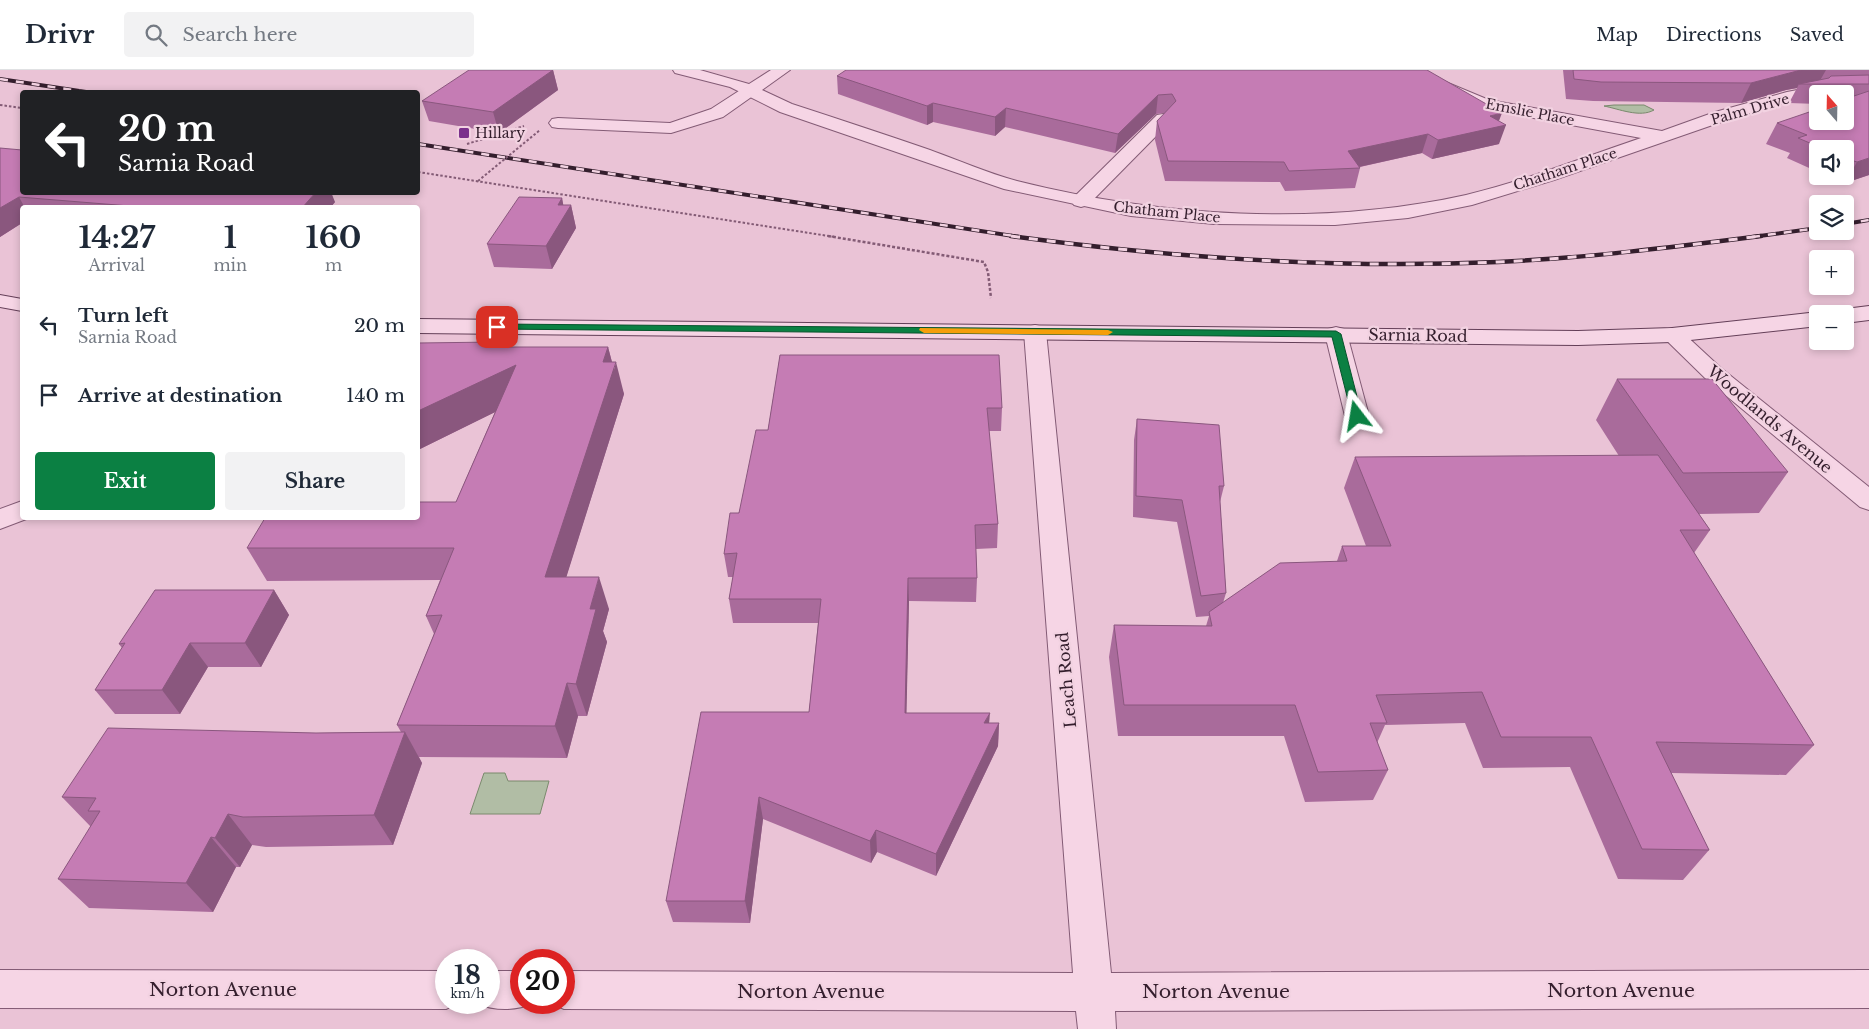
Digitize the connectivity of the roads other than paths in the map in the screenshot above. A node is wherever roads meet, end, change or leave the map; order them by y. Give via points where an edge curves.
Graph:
1 (682, 70) edge
2 (782, 70) edge
3 (1403, 70) edge
4 (1869, 86) edge
5 (751, 90) junction
6 (1163, 119) edge
7 (558, 123) road end
8 (1663, 136) junction
9 (1081, 201) junction
10 (0, 301) edge
11 (20, 305) edge
12 (1869, 313) edge
13 (1854, 315) edge
14 (1809, 320) edge
15 (420, 326) edge
16 (1035, 332) junction
17 (1336, 334) junction
18 (1672, 335) junction
19 (1357, 416) dead end
20 (1869, 501) edge
21 (20, 511) edge
22 (0, 520) edge
23 (0, 989) edge
24 (1869, 989) edge
25 (435, 990) edge
26 (575, 990) edge
27 (1093, 992) junction
28 (1097, 1029) edge

1 - 5 street, Chatham Place
2 - 5 street
3 - 8 street, Emslie Place via 1486,104
4 - 8 street, Palm Drive via 1787,97
5 - 7 street via 717,113 671,128
5 - 9 street, Chatham Place via 786,108 1011,185
6 - 9 street
8 - 9 street, Chatham Place via 1481,196 1408,212 1335,219 1214,218 1131,210
10 - 11 street
12 - 13 street
14 - 18 street, Sarnia Road
15 - 16 street, Sarnia Road
16 - 17 street, Sarnia Road
16 - 27 street, Leach Road
17 - 18 street, Sarnia Road via 1578,338
17 - 19 street
18 - 20 street, Woodlands Avenue
21 - 22 street
23 - 25 street, Norton Avenue
24 - 27 street, Norton Avenue
26 - 27 street, Norton Avenue
27 - 28 street, Leach Road

